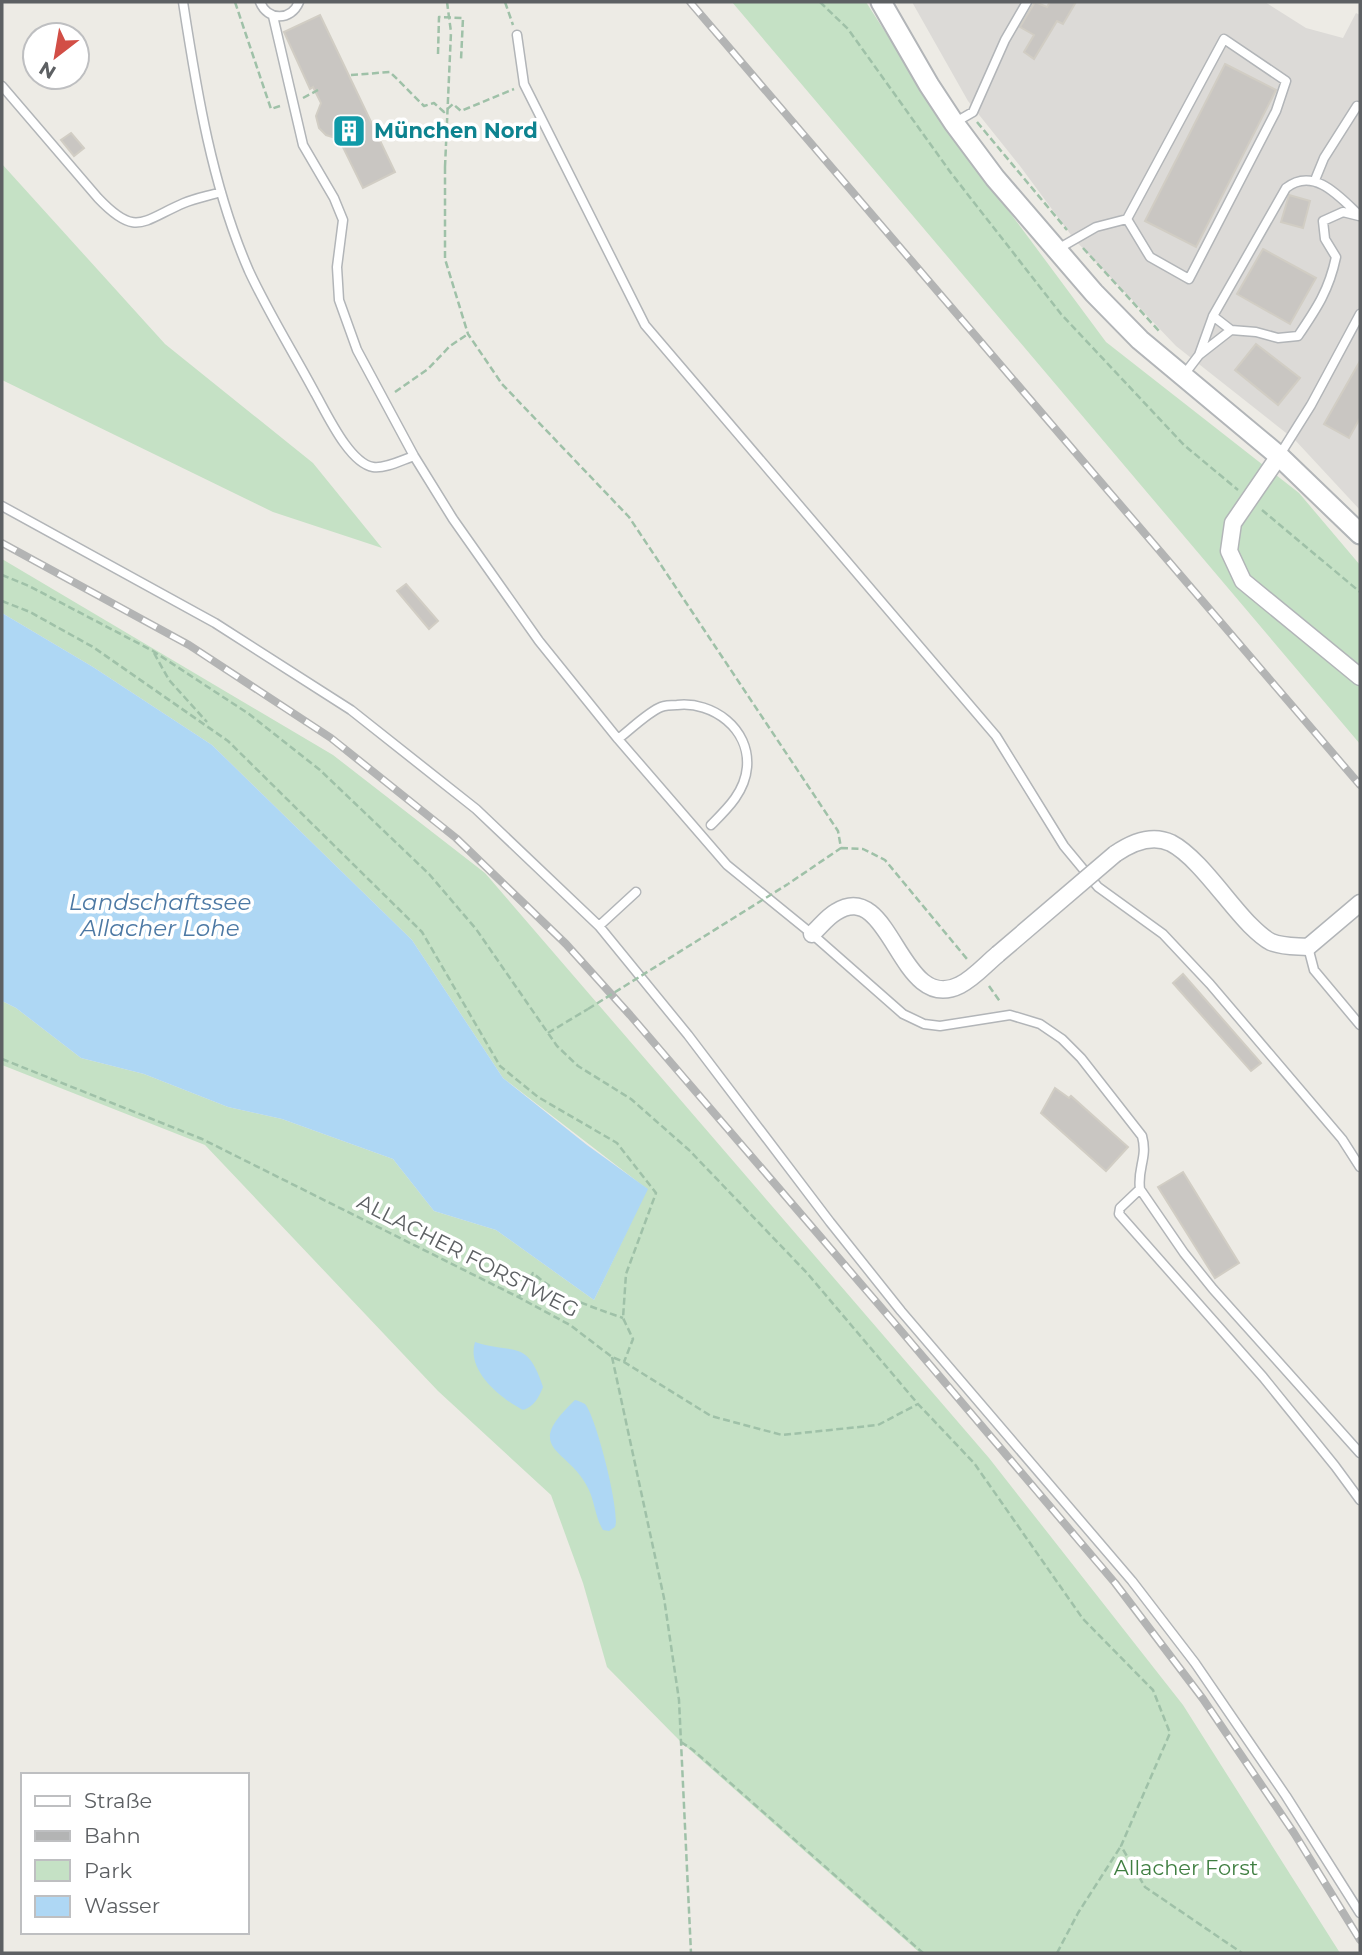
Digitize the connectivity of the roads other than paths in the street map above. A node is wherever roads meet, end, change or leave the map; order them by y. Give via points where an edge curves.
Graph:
1 (183, 2) edge
2 (261, 2) edge
3 (299, 2) edge
4 (881, 2) edge
5 (1027, 2) edge
6 (273, 16) junction
7 (517, 35) road end
8 (2, 86) edge
9 (1357, 106) dead end
10 (962, 118) junction
11 (1315, 180) junction
12 (220, 192) junction
13 (1360, 216) edge
14 (1127, 219) junction
15 (1056, 250) junction
16 (1360, 314) edge
17 (1213, 316) junction
18 (1231, 330) junction
19 (1199, 355) junction
20 (1182, 376) junction
21 (414, 456) junction
22 (1279, 456) junction
23 (2, 506) edge
24 (1360, 534) edge
25 (1360, 677) edge
26 (618, 739) junction
27 (711, 825) dead end
28 (636, 892) dead end
29 (1360, 903) edge
30 (599, 926) junction
31 (812, 934) junction
32 (1308, 947) junction
33 (1360, 1025) edge
34 (1360, 1167) edge
35 (1140, 1189) junction
36 (1360, 1453) edge
37 (1360, 1500) edge
38 (1360, 1913) edge

1 - 12 lane
2 - 6 lane
3 - 6 lane via 292,13
4 - 10 street via 929,85
5 - 10 lane
6 - 21 lane via 303,145 343,220 337,267 339,300 358,350
7 - 34 lane via 524,84 645,325 996,736 1081,867 1098,887 1163,934 1210,984 1342,1139
8 - 12 lane via 123,220 140,223
9 - 11 lane
10 - 15 street via 995,178
11 - 13 lane
11 - 17 lane via 1296,180 1286,188
12 - 21 lane via 250,271 346,446 359,461 373,467
13 - 18 lane via 1343,212 1323,221 1325,239 1336,257 1331,281 1298,335 1278,338
14 - 14 lane via 1224,38 1286,81 1276,111 1189,279 1150,257
14 - 15 lane via 1096,227
15 - 20 street via 1140,341
16 - 22 lane
17 - 18 lane
17 - 19 lane
18 - 19 lane
19 - 20 lane
20 - 22 street
21 - 26 lane via 539,640
22 - 24 street
22 - 25 street via 1233,523 1229,551 1243,581
23 - 30 lane via 215,623 351,710 476,808
26 - 27 lane via 662,707 692,703 714,709 732,725 746,746 747,768 733,803
26 - 31 lane via 727,865
28 - 30 lane
29 - 32 street
30 - 38 lane via 901,1311 1171,1632 1286,1796
31 - 32 street, bridge via 836,912 861,908 881,922 922,982 942,989 961,985 982,976 998,954 1115,854 1147,839 1169,842 1192,860 1269,941
31 - 35 lane via 902,1014 924,1024 962,1025 1010,1015 1040,1024 1062,1039 1142,1136 1146,1151
32 - 33 lane via 1314,970
35 - 36 lane via 1213,1289
35 - 37 lane via 1119,1214 1263,1377

